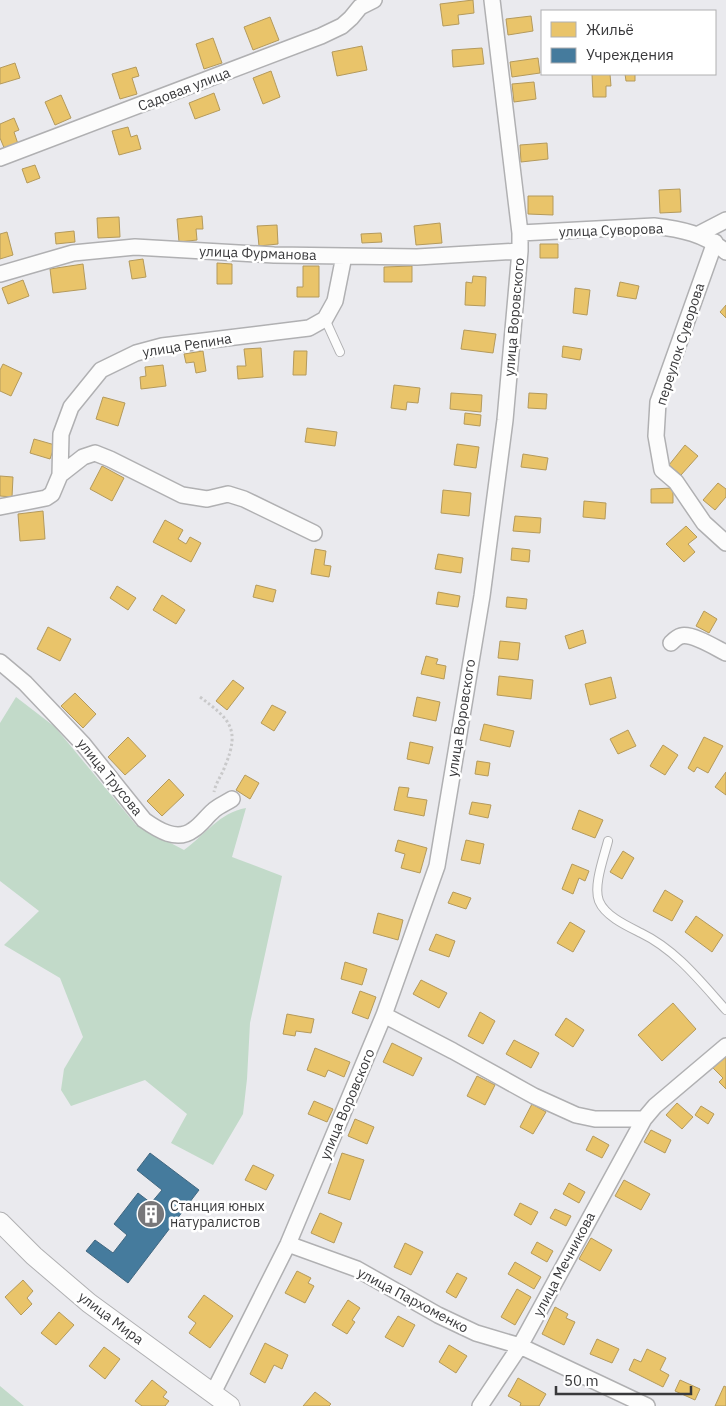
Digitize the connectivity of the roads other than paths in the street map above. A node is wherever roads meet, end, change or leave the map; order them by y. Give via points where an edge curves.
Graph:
1 (374, 0) edge
2 (492, 0) edge
3 (361, 4) edge
4 (0, 158) edge
5 (726, 220) edge
6 (520, 234) junction
7 (697, 235) junction
8 (720, 247) edge
9 (520, 252) junction
10 (344, 256) junction
11 (0, 274) edge
12 (325, 320) junction
13 (340, 352) dead end
14 (60, 475) junction
15 (0, 507) edge
16 (314, 533) dead end
17 (726, 543) edge
18 (671, 643) dead end
19 (726, 653) edge
20 (0, 662) edge
21 (232, 799) dead end
22 (608, 840) dead end
23 (726, 1010) edge
24 (384, 1015) junction
25 (726, 1046) edge
26 (644, 1119) junction
27 (0, 1222) edge
28 (288, 1244) junction
29 (520, 1346) junction
30 (213, 1394) junction
31 (230, 1406) edge
32 (480, 1406) edge
33 (647, 1406) edge

1 - 3 street, Садовая улица
2 - 6 street, улица Воровского
3 - 4 street, Садовая улица via 352,18 321,36
5 - 7 street
6 - 7 street, улица Суворова via 654,226
6 - 9 street, улица Воровского
7 - 8 street, улица Суворова
8 - 17 street, переулок Суворова via 658,402 656,436 662,470 676,482 704,523
9 - 10 street, улица Фурманова via 417,257
9 - 24 street, улица Воровского via 498,478 437,866
10 - 11 street, улица Фурманова via 134,247 73,253
10 - 12 street via 335,301
12 - 13 lane
12 - 14 street, улица Репина via 309,328 162,346 136,353 101,370 70,407 61,434
14 - 15 street, улица Репина via 52,494 46,498
14 - 16 street, улица Репина via 95,453 182,495 206,499 228,494
18 - 19 street via 678,637 692,637
20 - 21 street, улица Трусова via 10,668 83,744 144,820 156,828 182,836
22 - 23 lane via 598,881 600,903 630,929 672,952
24 - 26 street via 534,1096 576,1115 595,1120
24 - 28 street, улица Воровского
25 - 26 street, улица Мечникова
26 - 29 street, улица Мечникова
27 - 30 street, улица Мира via 34,1256 89,1302
28 - 29 street, улица Пархоменко via 357,1269 476,1333
28 - 30 street, улица Воровского
29 - 32 street, улица Мечникова
29 - 33 street, улица Пархоменко
30 - 31 street, улица Мира

